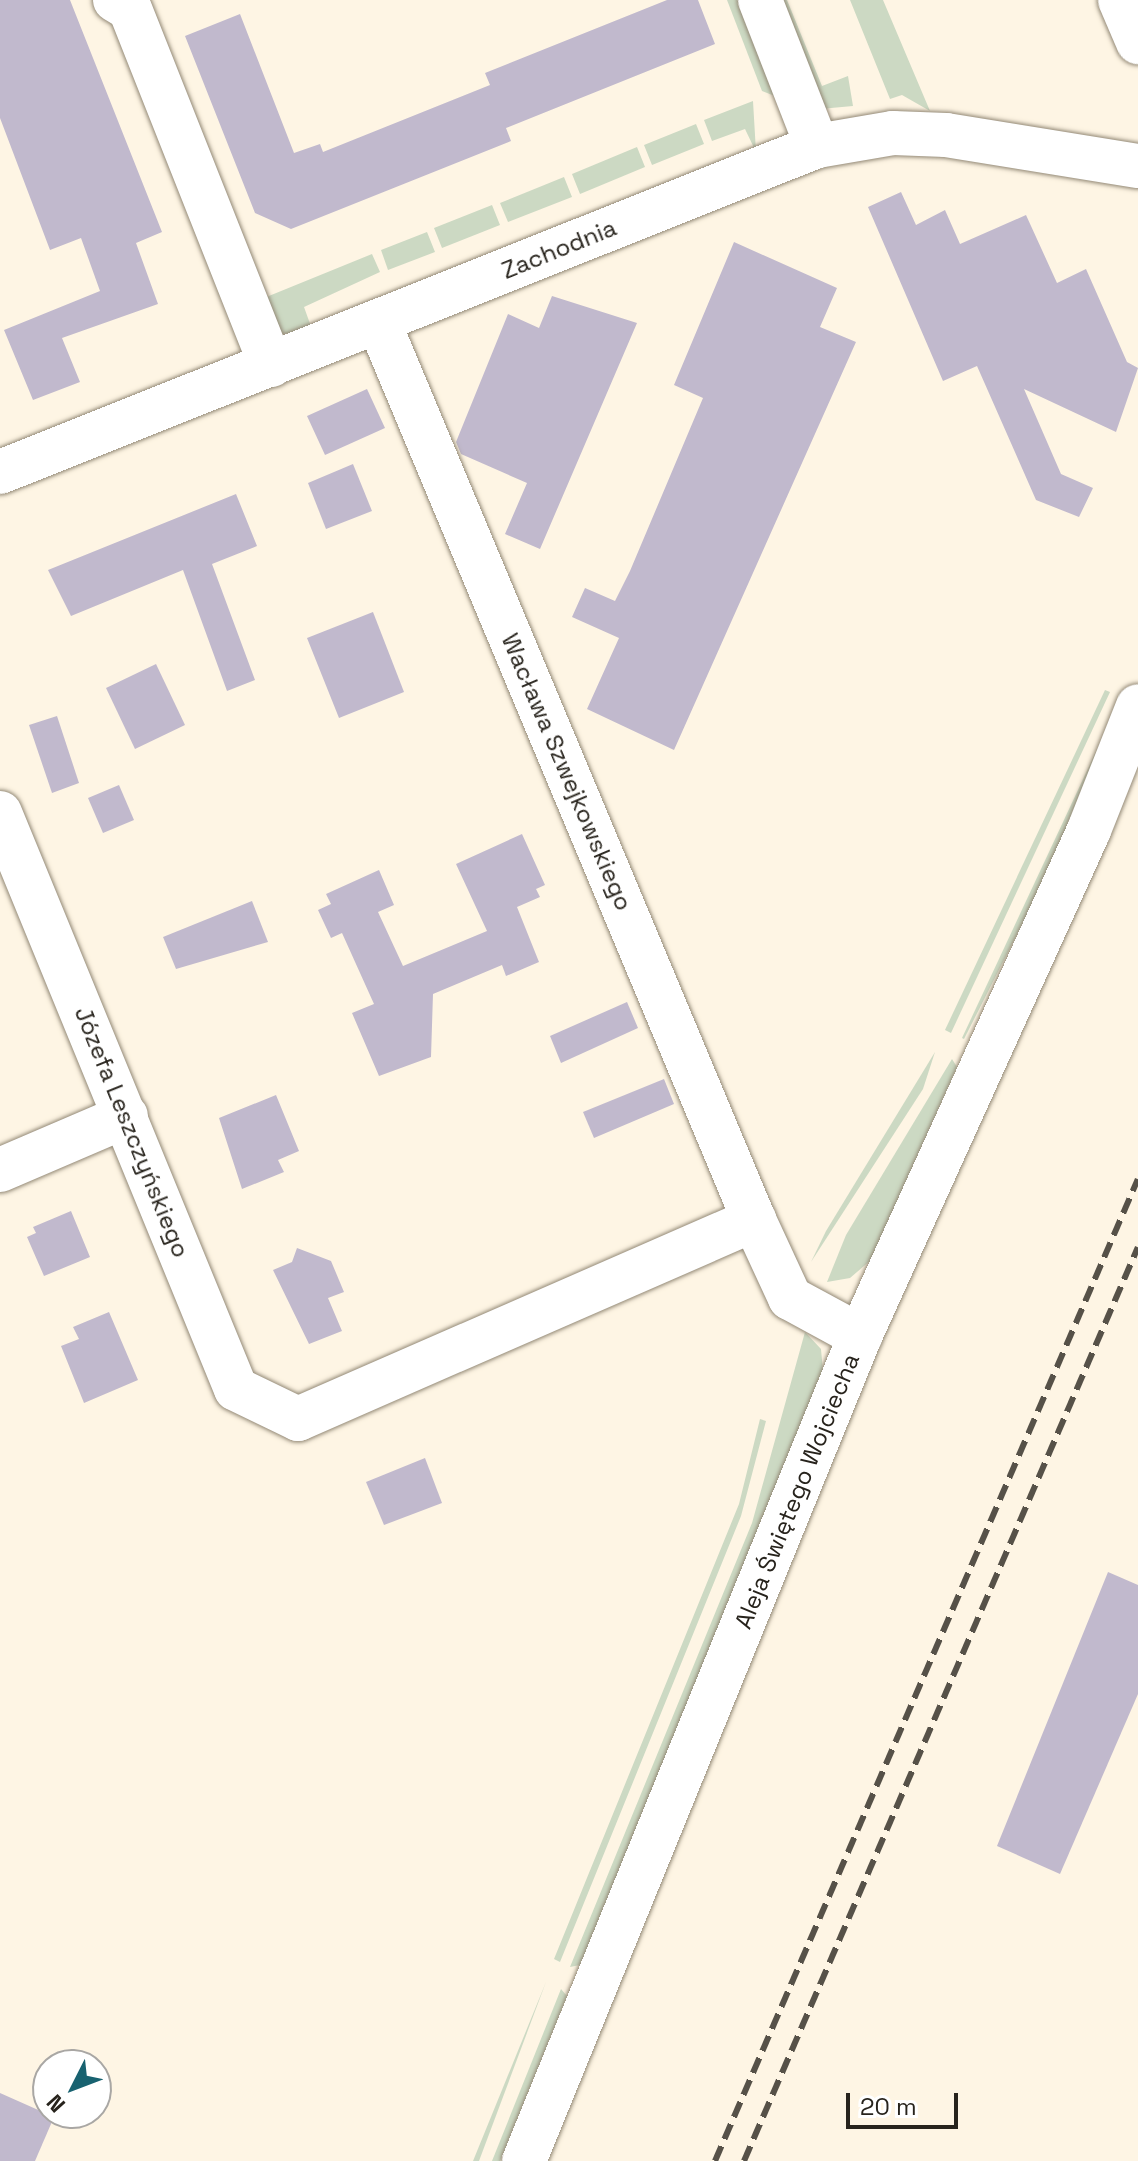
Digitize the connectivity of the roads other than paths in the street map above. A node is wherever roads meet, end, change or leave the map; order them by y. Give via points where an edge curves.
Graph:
1 (760, 0) edge
2 (1120, 0) edge
3 (133, 3) edge
4 (1138, 42) edge
5 (817, 146) junction
6 (1138, 166) edge
7 (379, 323) junction
8 (271, 365) junction
9 (0, 472) edge
10 (1138, 706) edge
11 (1138, 759) edge
12 (0, 813) edge
13 (1089, 830) junction
14 (126, 1116) junction
15 (0, 1170) edge
16 (754, 1220) junction
17 (860, 1336) junction
18 (524, 2161) edge

1 - 5 street
2 - 4 street
3 - 8 street
5 - 6 street, Zachodnia via 893,133 946,135
5 - 7 street, Zachodnia
7 - 8 street, Zachodnia
7 - 16 street, Wacława Szwejkowskiego
8 - 9 street, Zachodnia
10 - 13 street, Aleja Świętego Wojciecha
11 - 13 street, Aleja Świętego Wojciecha
12 - 14 street, Józefa Leszczyńskiego
13 - 17 street, Aleja Świętego Wojciecha
14 - 15 street
14 - 16 street, Józefa Leszczyńskiego via 236,1389 298,1419
16 - 17 street, Wacława Szwejkowskiego via 790,1298
17 - 18 street, Aleja Świętego Wojciecha

